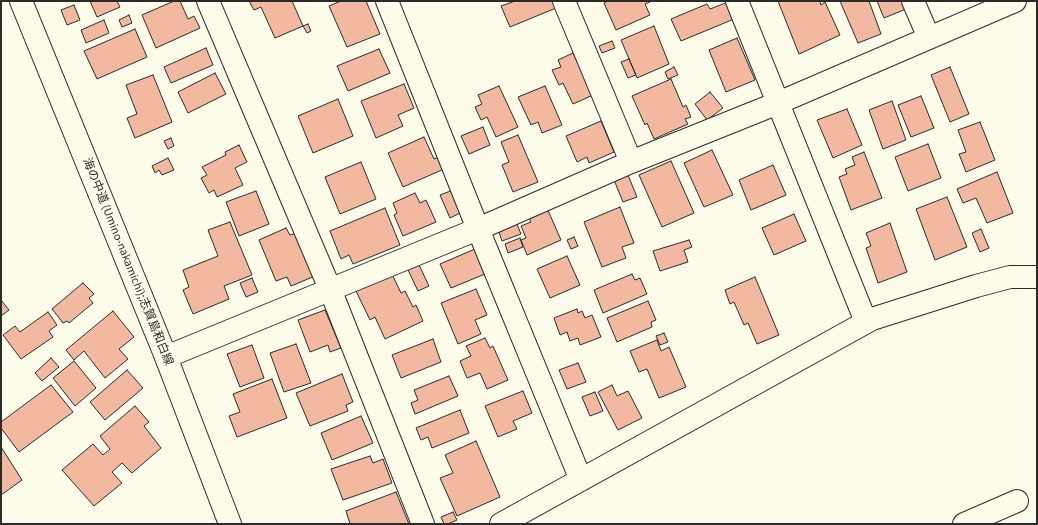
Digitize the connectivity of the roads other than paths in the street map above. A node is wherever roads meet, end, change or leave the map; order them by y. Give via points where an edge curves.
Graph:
1 (21, 1) edge
2 (208, 1) edge
3 (387, 1) edge
4 (564, 1) edge
5 (737, 1) edge
6 (913, 1) edge
7 (1015, 1) edge
8 (929, 38) junction
9 (778, 103) junction
10 (631, 162) junction
11 (478, 229) junction
12 (1037, 277) edge
13 (330, 289) junction
14 (866, 322) junction
15 (166, 357) junction
16 (581, 480) junction
17 (1017, 501) dead end
18 (230, 524) edge
19 (423, 524) edge
20 (501, 524) edge
21 (964, 524) edge

1 - 15 street, 海の中道 (Umino-nakamichi);志賀島和白線
2 - 13 street
3 - 11 street
4 - 10 street
5 - 9 street
6 - 8 street
7 - 8 street
8 - 9 street
9 - 10 street
9 - 14 street
10 - 11 street
11 - 13 street
11 - 16 street
12 - 14 street via 1010,277
13 - 15 street
13 - 19 street
14 - 16 street
15 - 18 street, 海の中道 (Umino-nakamichi);志賀島和白線
16 - 20 street
17 - 21 street

